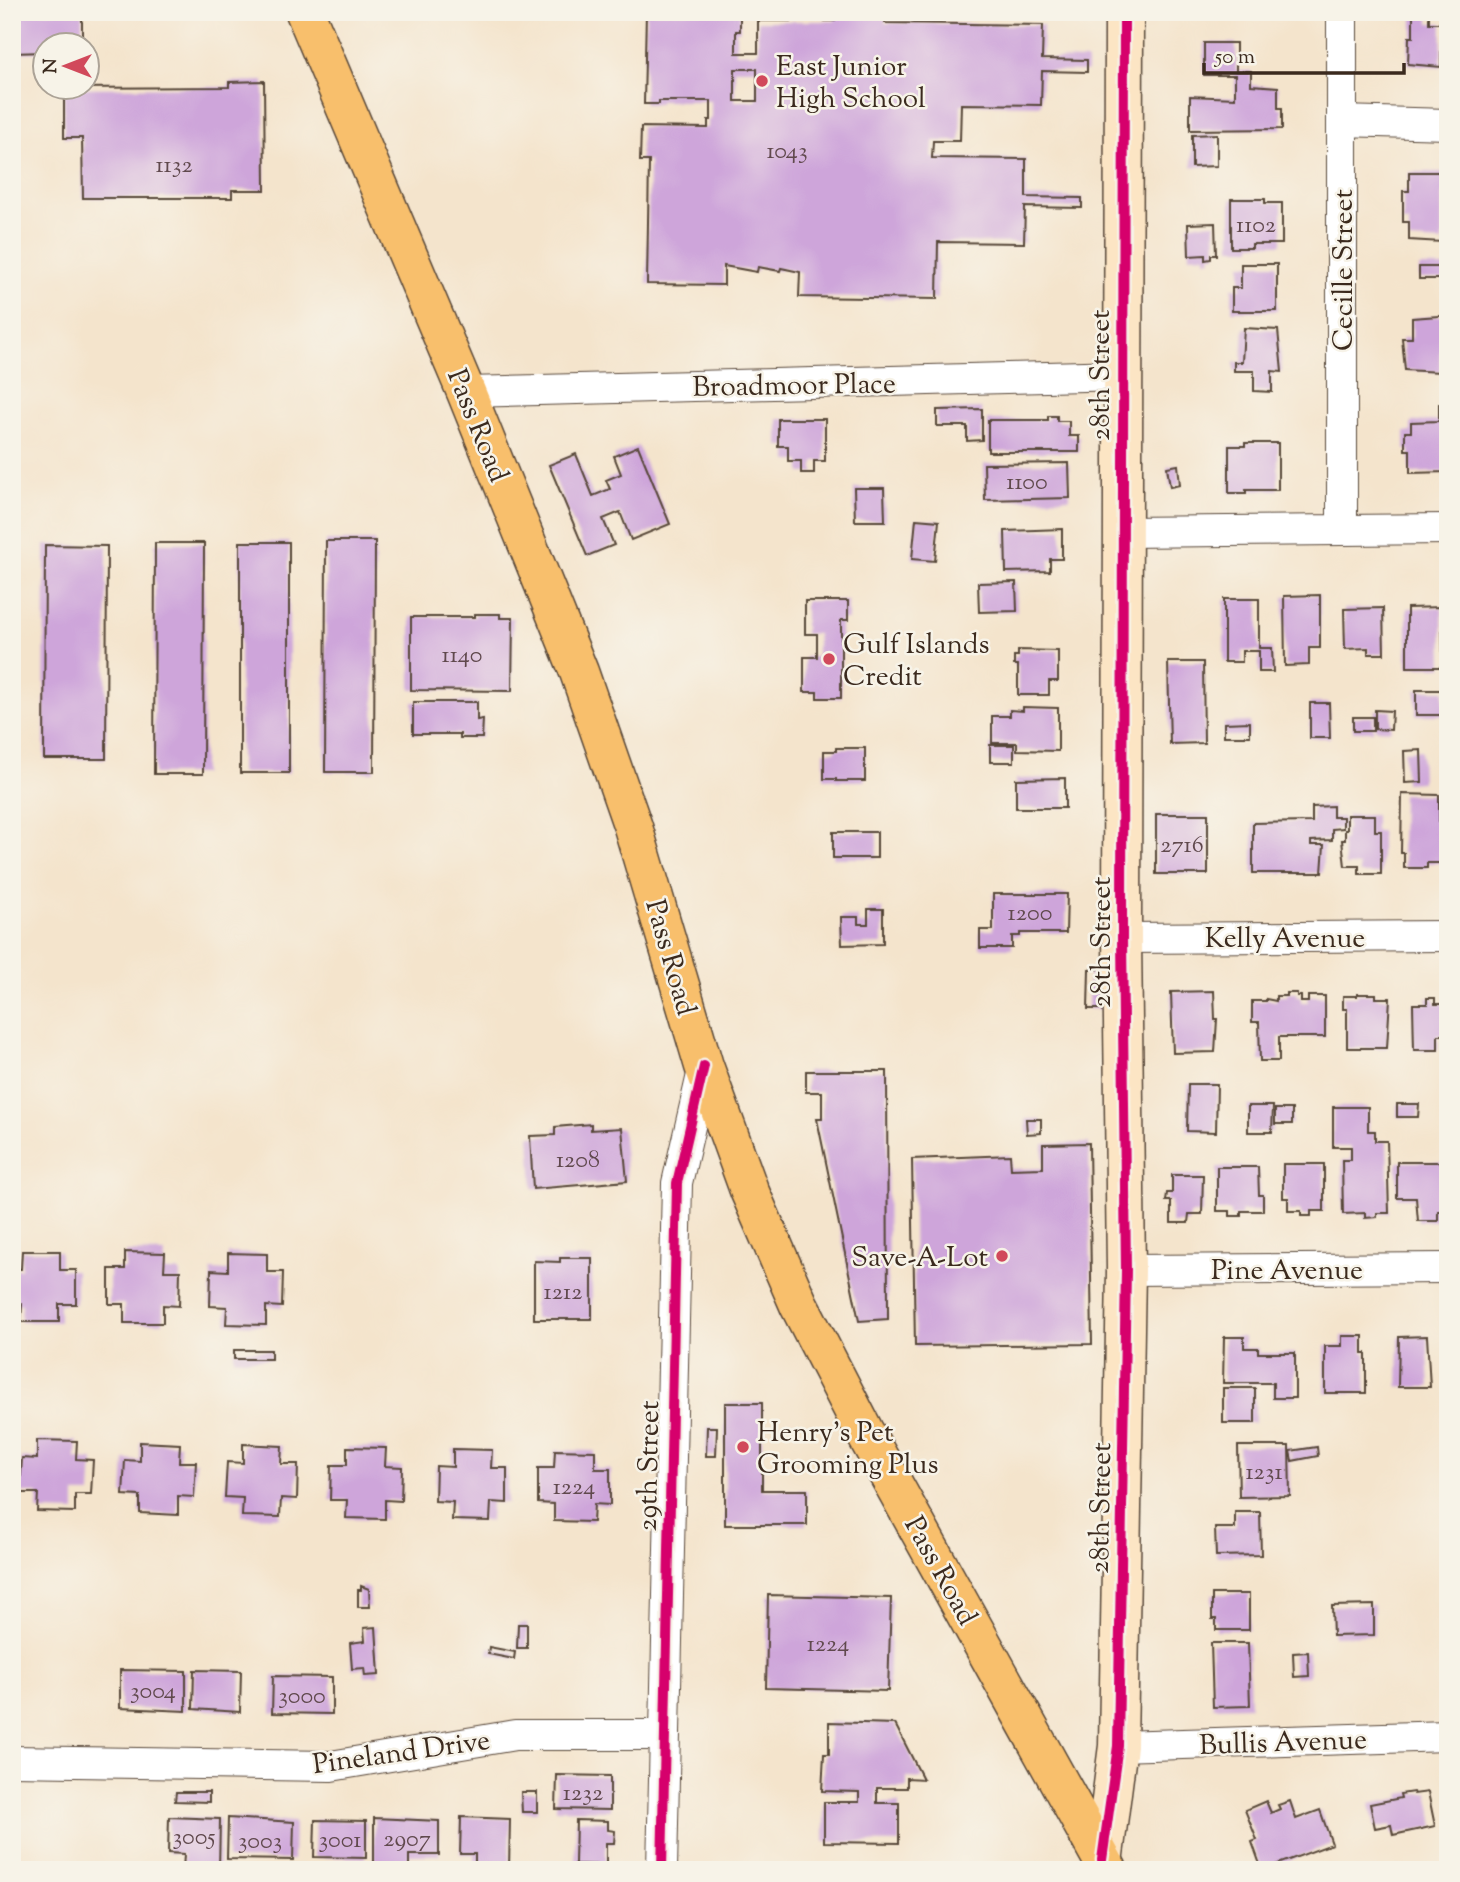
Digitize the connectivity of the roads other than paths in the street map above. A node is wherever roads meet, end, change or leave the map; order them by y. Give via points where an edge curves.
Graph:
1 (305, 12) edge
2 (1124, 12) edge
3 (1342, 12) edge
4 (1342, 121) junction
5 (1448, 124) edge
6 (1122, 375) junction
7 (466, 392) junction
8 (1342, 529) junction
9 (1448, 529) edge
10 (1122, 532) junction
11 (1448, 936) edge
12 (1122, 938) junction
13 (704, 1066) junction
14 (1448, 1268) edge
15 (1126, 1270) junction
16 (664, 1735) junction
17 (1446, 1740) edge
18 (1118, 1746) junction
19 (12, 1761) edge
20 (1104, 1866) edge
21 (662, 1870) edge

1 - 7 main road, Pass Road
2 - 6 street, 28th Street
3 - 4 street, Cecille Street
4 - 5 street
4 - 8 street, Cecille Street
6 - 7 street, Broadmoor Place
6 - 10 street, 28th Street
7 - 13 main road, Pass Road via 583,684 634,827
8 - 9 street
8 - 10 street
10 - 12 street, 28th Street
11 - 12 street, Kelly Avenue
12 - 15 street, 28th Street
13 - 16 street, 29th Street via 677,1183
13 - 20 main road, Pass Road via 749,1190 799,1305
14 - 15 street, Pine Avenue
15 - 18 street, 28th Street
16 - 19 street, Pineland Drive via 515,1735 331,1766
16 - 21 street, 29th Street
17 - 18 street, Bullis Avenue
18 - 20 street, 28th Street

